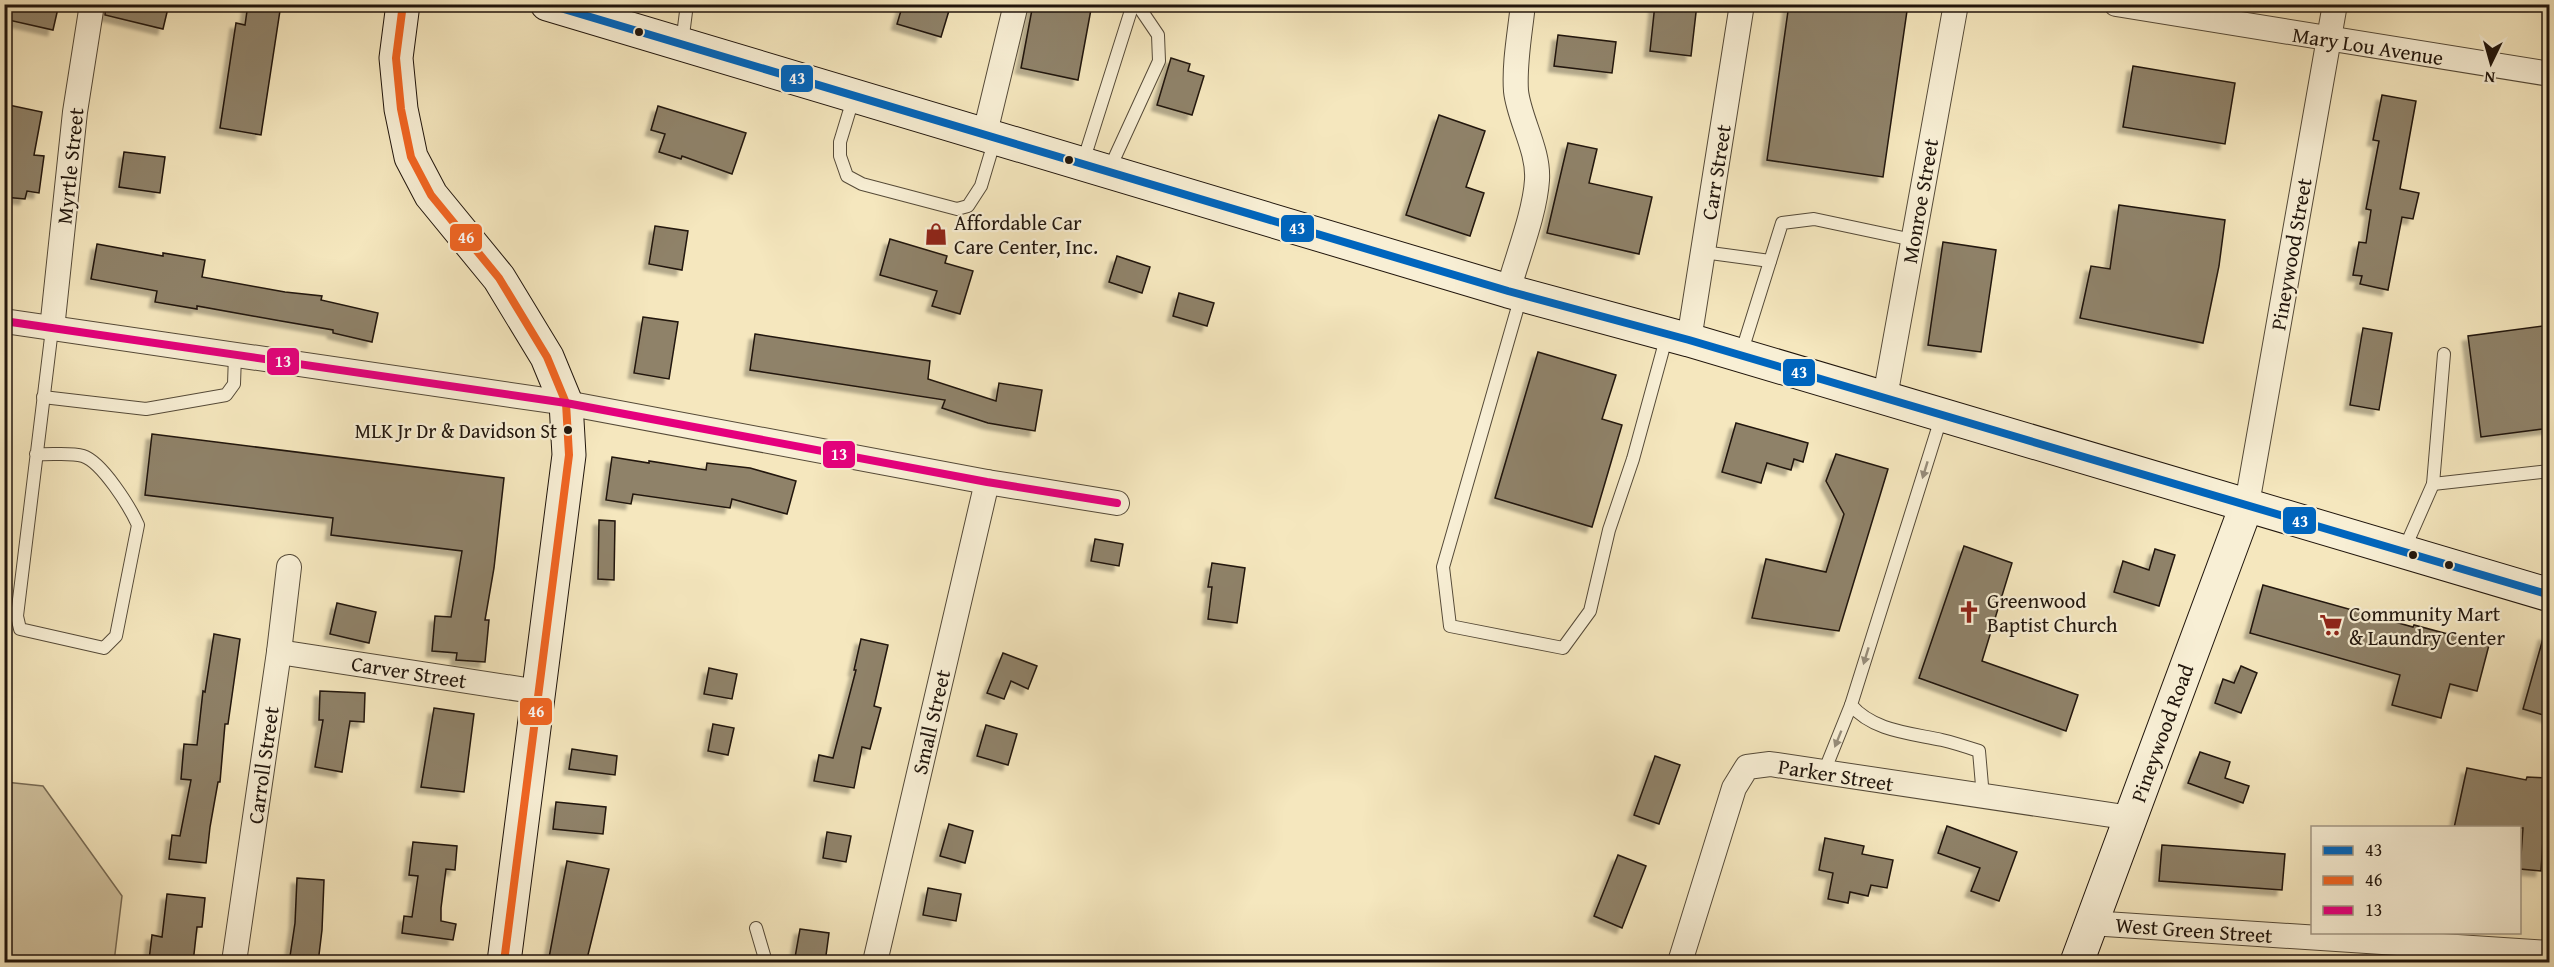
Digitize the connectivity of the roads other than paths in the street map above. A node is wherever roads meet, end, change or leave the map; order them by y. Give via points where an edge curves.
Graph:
1 (92, 4) edge
2 (403, 4) edge
3 (547, 4) edge
4 (687, 4) edge
5 (1016, 4) edge
6 (1135, 4) edge
7 (1523, 4) edge
8 (1742, 4) edge
9 (1956, 4) edge
10 (2116, 4) edge
11 (2335, 4) edge
12 (2329, 40) junction
13 (682, 44) junction
14 (2550, 74) edge
15 (855, 95) junction
16 (991, 135) junction
17 (1096, 167) junction
18 (1913, 240) junction
19 (1703, 252) junction
20 (1770, 261) junction
21 (1515, 292) junction
22 (4, 321) edge
23 (52, 328) junction
24 (1679, 337) junction
25 (2444, 354) dead end
26 (235, 355) junction
27 (1741, 355) junction
28 (43, 397) junction
29 (1885, 397) junction
30 (566, 403) junction
31 (1942, 414) junction
32 (36, 454) junction
33 (2550, 471) edge
34 (987, 482) junction
35 (2433, 484) junction
36 (1117, 502) dead end
37 (2247, 504) junction
38 (2404, 551) junction
39 (289, 567) dead end
40 (2550, 595) edge
41 (279, 652) junction
42 (539, 692) junction
43 (1851, 705) junction
44 (1824, 772) junction
45 (1983, 797) junction
46 (2131, 818) junction
47 (2090, 923) junction
48 (756, 928) dead end
49 (2550, 953) edge
50 (234, 963) edge
51 (504, 963) edge
52 (766, 963) edge
53 (875, 963) edge
54 (1680, 963) edge
55 (2077, 963) edge

1 - 23 street, Myrtle Street via 75,112
2 - 30 main road via 396,58 411,157 431,195 499,278 547,357
3 - 13 main road
4 - 13 lane
5 - 16 street
6 - 17 lane
6 - 17 lane via 1158,35 1159,61
7 - 21 street via 1516,93 1537,179
8 - 19 street, Carr Street
9 - 18 street, Monroe Street
10 - 12 street, Mary Lou Avenue
11 - 12 street, Pineywood Street
12 - 14 street, Mary Lou Avenue
12 - 37 street, Pineywood Street
13 - 15 main road
15 - 16 main road
15 - 16 lane via 840,142 840,156 848,176 862,184 957,209 968,206 981,186
16 - 17 main road
17 - 21 main road
18 - 20 lane via 1814,219 1782,223
18 - 29 street, Monroe Street
19 - 20 lane
19 - 24 street, Carr Street
20 - 27 lane
21 - 24 main road
21 - 24 lane via 1443,567 1450,626 1563,648 1590,611 1609,530
22 - 23 street
23 - 26 street
23 - 28 lane
24 - 27 main road
25 - 35 lane
26 - 28 lane via 234,384 226,395 146,409
26 - 30 street
27 - 29 main road
28 - 32 lane
29 - 31 main road
30 - 34 street
30 - 42 main road via 569,455
31 - 37 main road
31 -> 43 lane
32 - 32 lane via 16,616 21,629 104,648 116,636 138,525 95,462 82,455
33 - 35 lane
34 - 36 street
34 - 53 street, Small Street
35 - 38 lane
37 - 38 main road
37 - 46 main road, Pineywood Road
38 - 40 main road
39 - 41 street, Carroll Street
41 - 42 street, Carver Street
41 - 50 street, Carroll Street
42 - 51 main road
43 -> 44 lane
43 - 45 lane via 1861,717 1894,731 1979,751
44 - 45 street, Parker Street
44 - 54 street, Parker Street via 1770,764 1747,767 1734,789
45 - 46 street, Parker Street
46 - 47 main road, Pineywood Road
47 - 49 street, West Green Street
47 - 55 main road, Pineywood Road
48 - 52 lane

